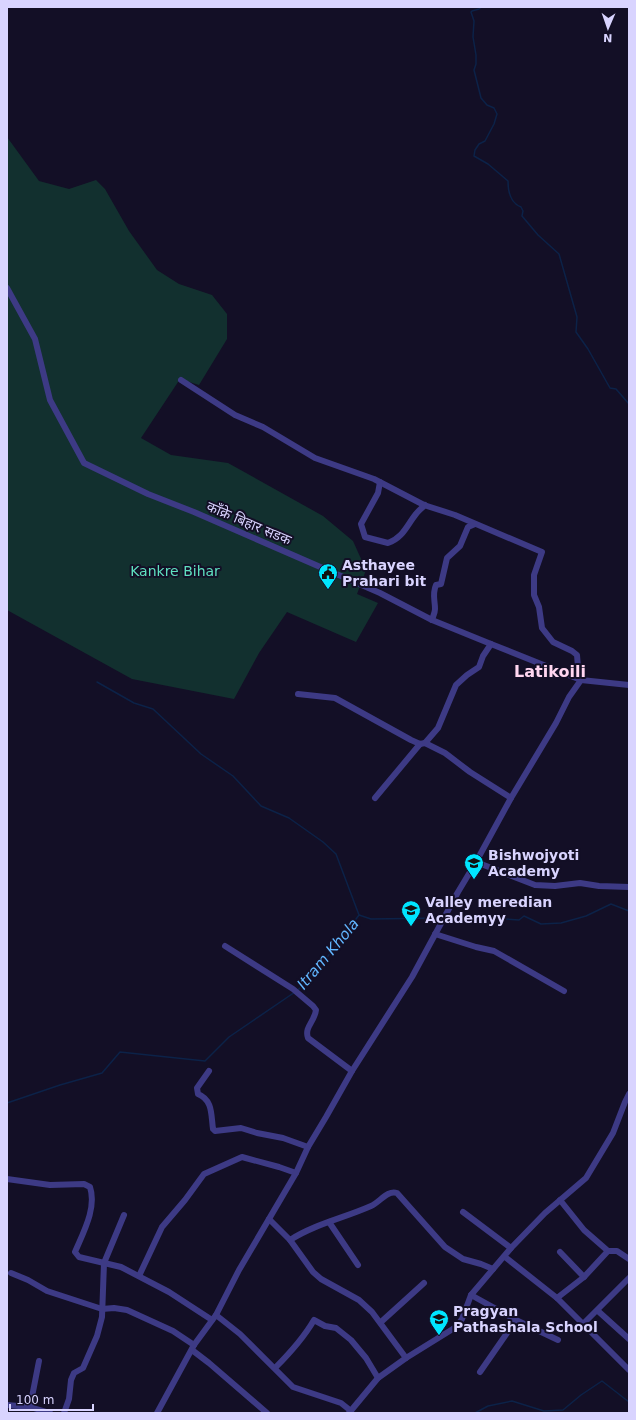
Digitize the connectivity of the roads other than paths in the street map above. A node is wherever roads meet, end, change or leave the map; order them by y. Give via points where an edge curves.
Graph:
1 (7, 288) edge
2 (182, 380) dead end
3 (380, 482) junction
4 (425, 505) junction
5 (475, 524) junction
6 (432, 620) junction
7 (491, 644) junction
8 (574, 677) junction
9 (581, 680) junction
10 (629, 685) edge
11 (298, 694) dead end
12 (422, 744) junction
13 (375, 798) dead end
14 (511, 798) junction
15 (476, 862) junction
16 (629, 887) edge
17 (435, 934) junction
18 (224, 946) dead end
19 (564, 991) dead end
20 (352, 1070) junction
21 (209, 1071) dead end
22 (629, 1094) edge
23 (308, 1147) junction
24 (296, 1173) junction
25 (7, 1179) edge
26 (560, 1200) junction
27 (464, 1212) dead end
28 (124, 1215) dead end
29 (269, 1219) junction
30 (329, 1222) junction
31 (290, 1240) junction
32 (511, 1248) junction
33 (608, 1251) junction
34 (560, 1252) dead end
35 (505, 1257) junction
36 (629, 1260) edge
37 (104, 1263) junction
38 (358, 1266) dead end
39 (493, 1269) junction
40 (11, 1273) dead end
41 (139, 1276) junction
42 (584, 1276) junction
43 (629, 1278) edge
44 (424, 1283) dead end
45 (471, 1295) junction
46 (557, 1298) junction
47 (102, 1309) junction
48 (598, 1311) junction
49 (214, 1317) junction
50 (516, 1320) junction
51 (381, 1322) junction
52 (583, 1324) junction
53 (629, 1339) edge
54 (558, 1340) dead end
55 (193, 1348) junction
56 (406, 1358) junction
57 (39, 1361) dead end
58 (275, 1368) junction
59 (629, 1370) edge
60 (480, 1372) dead end
61 (378, 1378) junction
62 (7, 1405) edge
63 (30, 1408) junction
64 (350, 1412) edge
65 (50, 1413) edge
66 (64, 1413) edge
67 (157, 1413) edge
68 (266, 1413) edge

1 - 6 street, काँक्रे बिहार सडक via 35,339 50,400 84,463 148,494 380,593
2 - 3 street via 235,415 263,427 315,458
3 - 4 street
3 - 4 street via 378,493 361,524 365,537 391,542 406,529
4 - 5 street
5 - 6 street via 468,527 460,546 447,558 440,584 434,589 435,611
5 - 8 street via 542,552 534,575 534,595 539,607 542,628 553,642 577,655 578,667
6 - 7 street, काँक्रे बिहार सडक
7 - 8 street, काँक्रे बिहार सडक
7 - 12 street via 479,667 456,686 438,728
8 - 9 street, काँक्रे बिहार सडक
9 - 10 street, काँक्रे बिहार सडक
9 - 14 street
11 - 12 street via 335,698
12 - 13 street
12 - 14 street via 445,753
14 - 15 street
15 - 16 street via 535,885 580,883
15 - 17 street
17 - 19 street via 494,951
17 - 20 street via 412,977
18 - 20 street via 293,989 313,1006 316,1010 307,1030 308,1038
20 - 23 street
21 - 23 street via 197,1088 198,1094 205,1097 210,1104 215,1131 240,1128
22 - 26 street via 613,1133 590,1172
23 - 24 street
24 - 29 street
24 - 41 street via 242,1157 204,1174 162,1227
25 - 37 street via 50,1185 84,1184 90,1187 91,1208 75,1252 79,1257
26 - 32 street
26 - 33 street via 584,1230
27 - 32 street
28 - 37 street
29 - 31 street
29 - 49 street
30 - 31 street
30 - 38 street
30 - 39 street via 352,1215 375,1204 388,1194 397,1193 445,1247 462,1259
31 - 51 street via 321,1280 359,1300
32 - 35 street
33 - 36 street via 617,1251
33 - 42 street
34 - 42 street
35 - 39 street
35 - 46 street
37 - 41 street via 121,1267
37 - 47 street
39 - 45 street
40 - 47 street via 47,1291
41 - 49 street
42 - 46 street
43 - 48 street
44 - 51 street
45 - 50 street
45 - 56 street via 462,1319 456,1326
46 - 52 street
47 - 55 street via 127,1310 173,1330
47 - 66 street via 97,1336 83,1368 74,1373 71,1380
48 - 52 street
48 - 53 street
49 - 55 street
49 - 58 street via 240,1334
50 - 54 street
50 - 60 street
51 - 56 street
52 - 59 street
55 - 67 street
55 - 68 street
56 - 61 street
57 - 63 street
58 - 61 street via 293,1350 314,1320 336,1328 351,1340
58 - 64 street via 293,1387 341,1403
61 - 64 street
62 - 63 street
63 - 65 street

